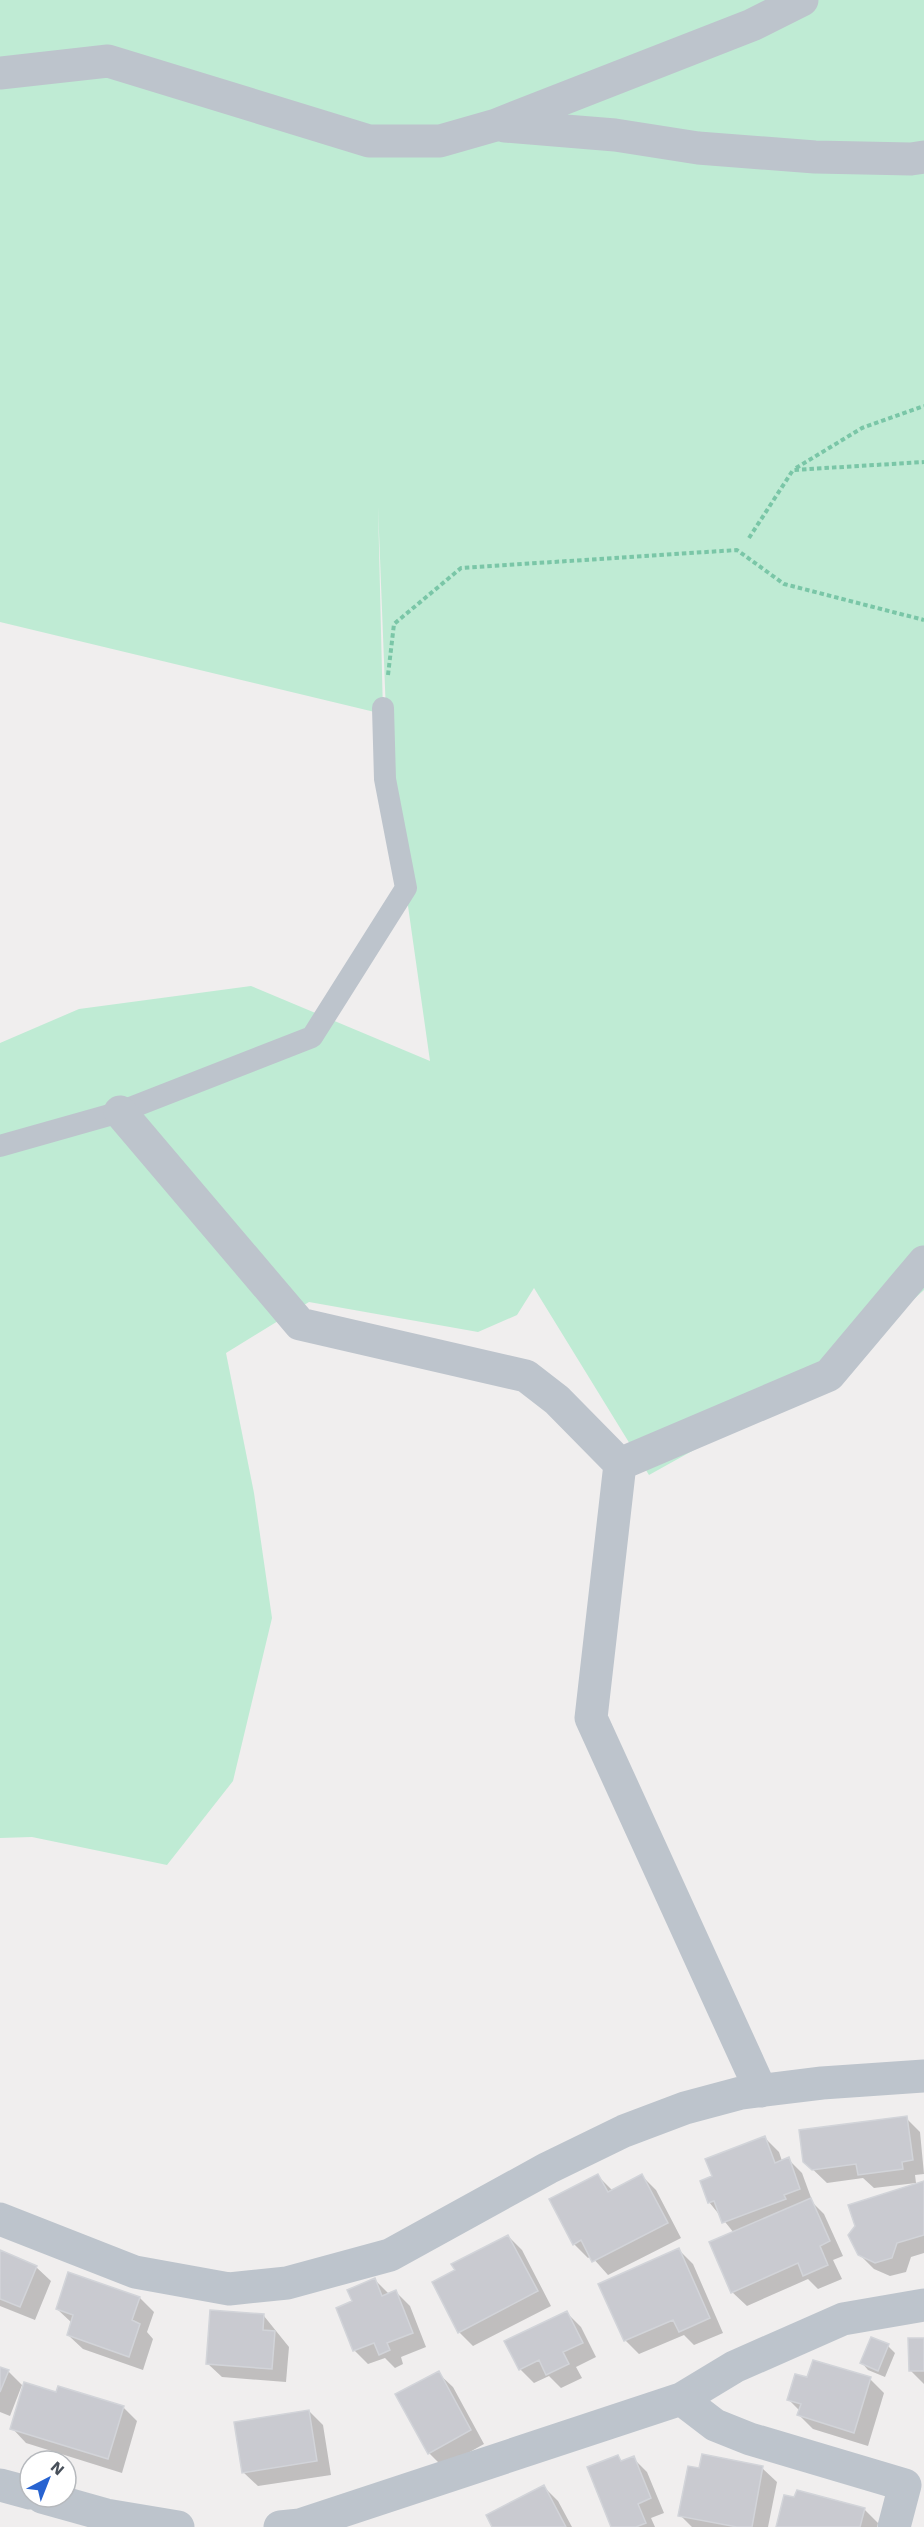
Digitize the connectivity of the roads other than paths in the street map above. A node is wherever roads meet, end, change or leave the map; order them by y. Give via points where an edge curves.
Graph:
1 (802, 0) edge
2 (0, 73) edge
3 (496, 125) junction
4 (924, 157) edge
5 (383, 711) road end
6 (120, 1112) junction
7 (0, 1146) edge
8 (924, 1262) edge
9 (620, 1464) junction
10 (924, 2076) edge
11 (761, 2091) junction
12 (0, 2219) edge
13 (924, 2305) edge
14 (681, 2399) junction
15 (0, 2485) edge
16 (18, 2490) edge
17 (78, 2508) edge
18 (178, 2527) edge
19 (280, 2527) edge
20 (894, 2527) edge

1 - 3 street via 752,25
2 - 3 street via 108,61 369,141 440,141
3 - 4 street via 815,157
5 - 6 lane via 385,779 406,888 312,1036
6 - 7 lane
6 - 9 street via 300,1324 526,1376 557,1400
8 - 9 street via 829,1375
9 - 11 street via 591,1718
10 - 11 street
11 - 12 street via 685,2108 624,2132 548,2168 390,2255 287,2283 229,2289 135,2272
13 - 14 street via 843,2319 734,2367
14 - 19 street via 311,2522
14 - 20 street via 715,2425 750,2439 905,2485
15 - 16 street
17 - 18 street

